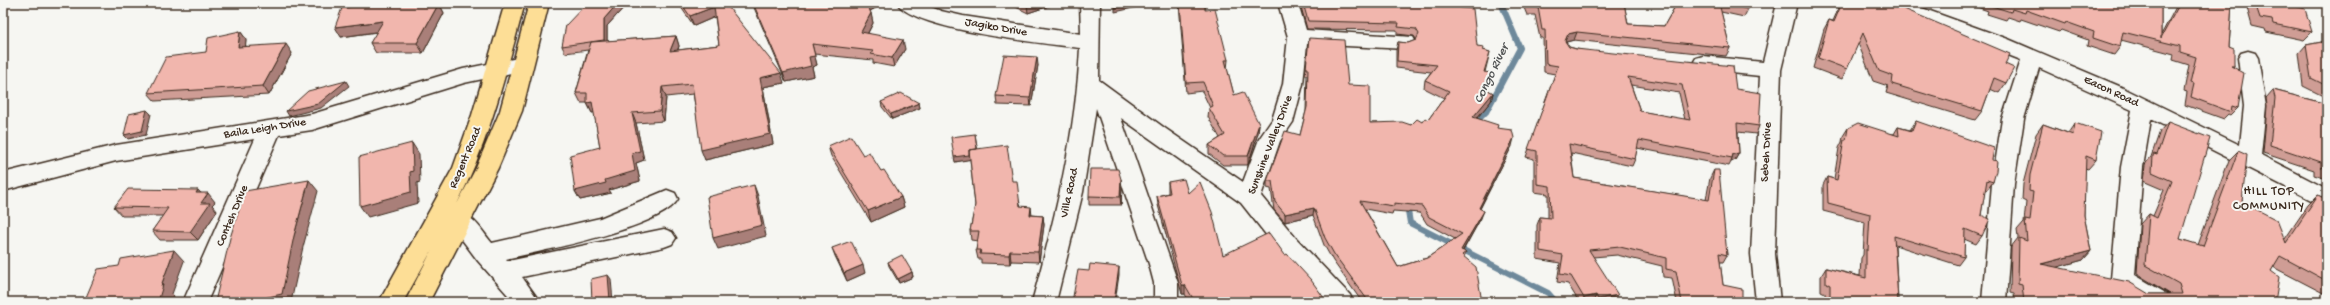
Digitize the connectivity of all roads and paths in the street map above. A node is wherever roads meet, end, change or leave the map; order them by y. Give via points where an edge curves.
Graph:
1 (515, 3) edge
2 (539, 3) edge
3 (907, 3) edge
4 (1090, 3) edge
5 (1288, 3) edge
6 (1787, 3) edge
7 (1887, 3) edge
8 (1298, 37) junction
9 (1090, 42) junction
10 (1406, 42) edge
11 (2032, 57) junction
12 (2248, 58) dead end
13 (1682, 61) edge
14 (524, 64) junction
15 (496, 68) junction
16 (1771, 70) junction
17 (1096, 89) junction
18 (2143, 106) junction
19 (270, 130) junction
20 (2250, 159) junction
21 (3, 182) edge
22 (1249, 197) junction
23 (667, 199) dead end
24 (2327, 199) edge
25 (460, 221) junction
26 (664, 238) dead end
27 (486, 254) junction
28 (502, 272) junction
29 (195, 302) edge
30 (391, 302) edge
31 (418, 302) edge
32 (528, 302) edge
33 (1044, 302) edge
34 (1166, 302) edge
35 (1341, 302) edge
36 (1768, 302) edge
37 (1994, 302) edge
38 (2160, 302) edge

1 - 15 main road, Regent Road
2 - 14 main road, Regent Road
3 - 9 street, Jagiko Drive via 917,12 971,25
4 - 9 street, Villa Road
5 - 8 street, Sunshine Valley Drive
6 - 16 street, Sebeh Drive
7 - 11 street, Eacon Road
8 - 10 street
8 - 22 street, Sunshine Valley Drive via 1293,84 1282,122 1270,139
9 - 17 street, Villa Road
11 - 18 street, Eacon Road
11 - 37 street via 2013,119 2003,184
12 - 20 street via 2255,106
13 - 16 street
14 - 15 street, Baila Leigh Drive
14 - 25 main road, Regent Road via 508,118 487,168
15 - 19 street, Baila Leigh Drive via 437,83 312,122
15 - 30 main road, Regent Road via 464,168
16 - 36 street, Sebeh Drive via 1763,254
17 - 22 street
17 - 33 street, Villa Road
17 - 34 street via 1111,122 1160,264 1167,292
18 - 20 street, Eacon Road
18 - 38 street via 2132,167 2123,279
19 - 21 street, Baila Leigh Drive via 116,153
19 - 29 street, Conteh Drive
20 - 24 street, Eacon Road
22 - 35 street, Sunshine Valley Drive via 1287,244
23 - 27 street via 644,212 586,230
25 - 27 street
25 - 31 main road, Regent Road
26 - 28 street
27 - 28 street
28 - 32 street

